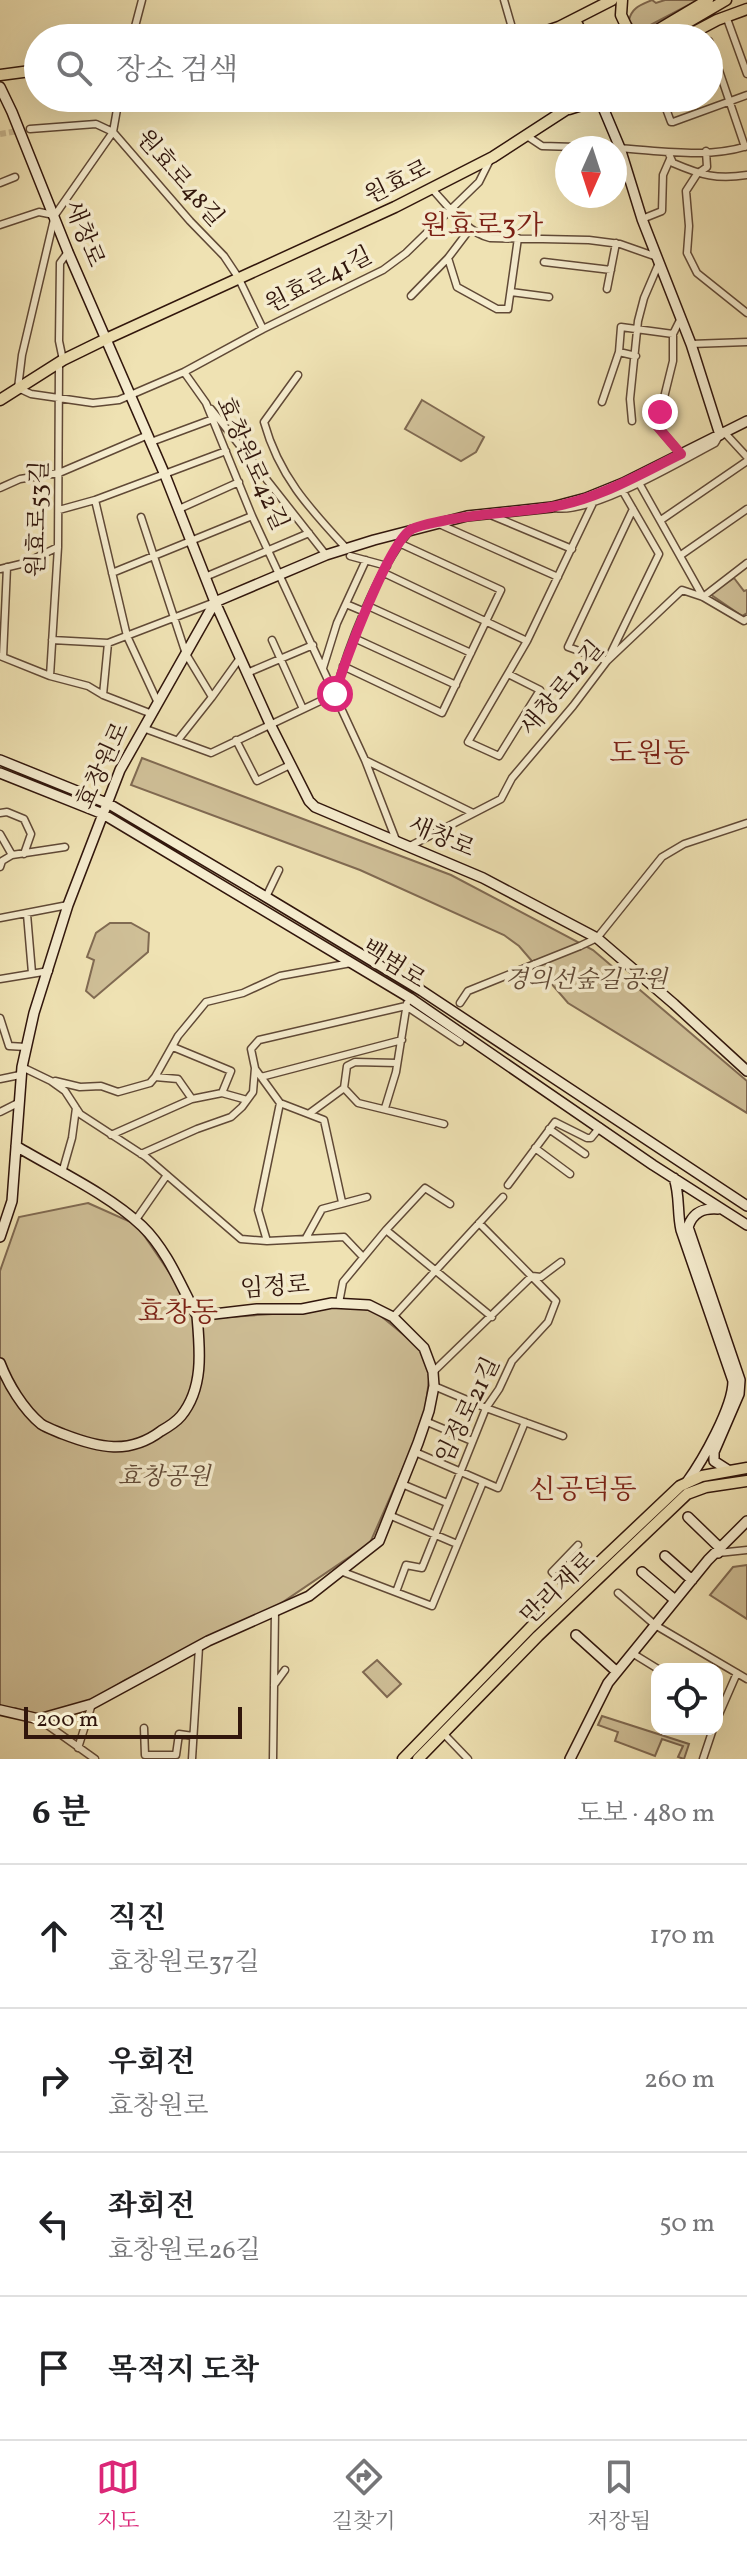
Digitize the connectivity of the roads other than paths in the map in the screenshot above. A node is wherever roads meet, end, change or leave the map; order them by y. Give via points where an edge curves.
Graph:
1 (142, 0) edge
2 (504, 0) edge
3 (612, 0) edge
4 (622, 0) edge
5 (726, 0) edge
6 (708, 1) edge
7 (740, 5) edge
8 (726, 16) junction
9 (575, 20) junction
10 (136, 24) edge
11 (511, 24) edge
12 (564, 24) edge
13 (577, 24) edge
14 (625, 24) edge
15 (668, 24) edge
16 (685, 24) edge
17 (701, 24) edge
18 (708, 24) edge
19 (24, 72) edge
20 (747, 74) edge
21 (0, 75) edge
22 (723, 81) edge
23 (0, 87) edge
24 (747, 95) edge
25 (730, 101) junction
26 (723, 103) edge
27 (117, 112) edge
28 (563, 112) edge
29 (603, 112) edge
30 (667, 112) edge
31 (699, 112) edge
32 (30, 129) tunnel mouth
33 (113, 132) junction
34 (527, 136) junction
35 (611, 136) edge
36 (555, 146) edge
37 (746, 146) edge
38 (627, 150) edge
39 (706, 151) junction
40 (669, 156) junction
41 (491, 158) junction
42 (697, 174) junction
43 (747, 175) edge
44 (15, 177) dead end
45 (627, 180) edge
46 (0, 183) edge
47 (432, 189) junction
48 (451, 210) junction
49 (55, 215) junction
50 (642, 219) junction
51 (0, 225) edge
52 (470, 229) junction
53 (518, 238) junction
54 (616, 243) junction
55 (68, 252) junction
56 (448, 258) junction
57 (658, 260) junction
58 (544, 262) dead end
59 (611, 270) junction
60 (238, 277) junction
61 (607, 289) dead end
62 (511, 292) junction
63 (411, 296) dead end
64 (549, 297) dead end
65 (747, 313) edge
66 (681, 318) junction
67 (263, 329) junction
68 (637, 329) junction
69 (673, 334) junction
70 (106, 339) junction
71 (747, 342) edge
72 (691, 344) junction
73 (619, 352) junction
74 (636, 356) junction
75 (61, 361) junction
76 (184, 372) junction
77 (298, 375) dead end
78 (18, 388) junction
79 (131, 395) junction
80 (0, 400) edge
81 (60, 400) junction
82 (602, 402) dead end
83 (206, 403) junction
84 (213, 419) junction
85 (632, 421) dead end
86 (747, 421) edge
87 (722, 434) junction
88 (150, 439) junction
89 (226, 451) junction
90 (681, 454) junction
91 (746, 456) edge
92 (59, 473) junction
93 (165, 475) junction
94 (239, 482) junction
95 (639, 483) junction
96 (0, 488) edge
97 (622, 490) junction
98 (95, 500) junction
99 (594, 501) junction
100 (552, 507) junction
101 (179, 509) junction
102 (633, 509) junction
103 (747, 509) edge
104 (59, 510) junction
105 (486, 513) junction
106 (252, 516) junction
107 (141, 517) dead end
108 (661, 520) junction
109 (435, 523) junction
110 (410, 530) junction
111 (309, 533) junction
112 (192, 542) junction
113 (399, 543) junction
114 (58, 547) junction
115 (572, 549) junction
116 (269, 550) junction
117 (348, 552) junction
118 (326, 555) junction
119 (681, 555) junction
120 (155, 557) junction
121 (366, 560) junction
122 (747, 563) edge
123 (4, 568) edge
124 (385, 570) junction
125 (112, 573) junction
126 (280, 573) junction
127 (205, 577) junction
128 (558, 577) junction
129 (703, 597) junction
130 (215, 602) junction
131 (346, 604) junction
132 (366, 609) junction
133 (173, 618) junction
134 (747, 619) edge
135 (486, 622) junction
136 (127, 636) junction
137 (354, 638) junction
138 (52, 640) junction
139 (272, 640) dead end
140 (527, 641) junction
141 (108, 643) junction
142 (313, 645) junction
143 (471, 653) junction
144 (186, 654) junction
145 (2, 656) edge
146 (240, 658) junction
147 (281, 659) junction
148 (607, 661) junction
149 (343, 666) junction
150 (323, 668) junction
151 (247, 673) junction
152 (508, 674) junction
153 (50, 676) junction
154 (456, 685) junction
155 (335, 694) junction
156 (103, 695) junction
157 (212, 697) junction
158 (158, 703) junction
159 (303, 709) junction
160 (152, 714) junction
161 (270, 724) junction
162 (143, 728) junction
163 (178, 740) junction
164 (236, 740) junction
165 (0, 760) edge
166 (365, 760) junction
167 (290, 765) junction
168 (0, 773) edge
169 (47, 778) junction
170 (43, 789) junction
171 (109, 804) junction
172 (0, 813) edge
173 (473, 813) junction
174 (103, 814) junction
175 (747, 823) edge
176 (0, 834) edge
177 (157, 839) junction
178 (396, 840) junction
179 (410, 846) junction
180 (65, 847) dead end
181 (24, 854) junction
182 (12, 855) junction
183 (0, 867) edge
184 (279, 870) dead end
185 (266, 897) junction
186 (68, 905) junction
187 (27, 914) junction
188 (0, 918) edge
189 (597, 938) junction
190 (351, 963) junction
191 (49, 971) junction
192 (32, 973) junction
193 (0, 979) edge
194 (422, 991) junction
195 (437, 1001) junction
196 (408, 1002) junction
197 (460, 1003) junction
198 (0, 1018) edge
199 (469, 1022) junction
200 (402, 1040) junction
201 (460, 1042) dead end
202 (9, 1046) junction
203 (0, 1047) edge
204 (26, 1047) junction
205 (173, 1047) junction
206 (736, 1061) junction
207 (747, 1061) edge
208 (397, 1063) junction
209 (255, 1068) junction
210 (21, 1071) junction
211 (747, 1071) edge
212 (155, 1077) junction
213 (261, 1077) junction
214 (0, 1079) edge
215 (51, 1081) junction
216 (344, 1088) junction
217 (222, 1093) junction
218 (192, 1099) junction
219 (247, 1100) junction
220 (18, 1103) junction
221 (280, 1103) junction
222 (76, 1108) junction
223 (385, 1108) junction
224 (0, 1112) edge
225 (310, 1113) junction
226 (444, 1124) dead end
227 (600, 1127) junction
228 (549, 1129) junction
229 (111, 1135) junction
230 (16, 1146) junction
231 (535, 1148) junction
232 (661, 1150) junction
233 (141, 1154) junction
234 (585, 1154) dead end
235 (653, 1165) junction
236 (62, 1173) junction
237 (570, 1174) dead end
238 (167, 1175) junction
239 (674, 1178) junction
240 (508, 1185) dead end
241 (367, 1197) dead end
242 (503, 1197) dead end
243 (342, 1202) junction
244 (450, 1204) dead end
245 (747, 1206) edge
246 (722, 1209) junction
247 (135, 1221) junction
248 (479, 1223) junction
249 (747, 1225) edge
250 (386, 1230) junction
251 (0, 1236) edge
252 (306, 1239) junction
253 (267, 1241) junction
254 (363, 1257) junction
255 (561, 1262) dead end
256 (437, 1270) junction
257 (532, 1276) junction
258 (339, 1303) junction
259 (197, 1316) junction
260 (393, 1317) junction
261 (492, 1317) junction
262 (0, 1363) edge
263 (433, 1372) junction
264 (434, 1386) junction
265 (486, 1408) junction
266 (425, 1421) junction
267 (525, 1422) junction
268 (563, 1436) dead end
269 (472, 1441) junction
270 (415, 1452) junction
271 (747, 1468) edge
272 (728, 1470) junction
273 (459, 1472) junction
274 (747, 1481) edge
275 (483, 1482) junction
276 (687, 1482) junction
277 (402, 1484) junction
278 (677, 1496) junction
279 (447, 1503) junction
280 (389, 1515) junction
281 (688, 1517) dead end
282 (747, 1521) edge
283 (435, 1534) junction
284 (457, 1544) junction
285 (578, 1545) dead end
286 (747, 1550) edge
287 (718, 1553) junction
288 (665, 1556) dead end
289 (343, 1572) junction
290 (642, 1572) dead end
291 (692, 1580) junction
292 (396, 1592) junction
293 (570, 1592) junction
294 (618, 1593) dead end
295 (675, 1600) junction
296 (275, 1610) junction
297 (552, 1616) junction
298 (655, 1625) junction
299 (576, 1635) dead end
300 (199, 1646) junction
301 (632, 1653) junction
302 (651, 1665) edge
303 (285, 1670) dead end
304 (617, 1672) junction
305 (737, 1673) junction
306 (747, 1679) edge
307 (274, 1685) junction
308 (92, 1704) junction
309 (723, 1705) edge
310 (0, 1710) edge
311 (39, 1719) junction
312 (144, 1728) dead end
313 (443, 1733) junction
314 (711, 1735) edge
315 (193, 1736) junction
316 (78, 1748) junction
317 (83, 1756) edge
318 (145, 1757) edge
319 (95, 1759) edge
320 (192, 1759) edge
321 (273, 1759) edge
322 (403, 1759) edge
323 (418, 1759) edge
324 (468, 1759) edge
325 (570, 1759) edge
326 (703, 1759) edge

1 - 10 street
2 - 11 street
3 - 9 main road
4 - 14 main road
5 - 16 main road
6 - 15 main road
7 - 8 main road
7 - 17 main road
8 - 18 main road
8 - 20 street
9 - 12 main road
9 - 13 main road
19 - 21 main road
22 - 25 street
23 - 49 street, 새창로
24 - 25 street
25 - 26 street
25 - 37 street
27 - 33 street, 원효로48길
28 - 34 main road, 원효로
29 - 35 street
30 - 31 street via 671,122
32 - 33 street via 96,124
33 - 49 street
33 - 60 street, 원효로48길
34 - 36 street via 542,146
34 - 41 main road, 원효로
37 - 39 street
38 - 40 street
39 - 40 street
39 - 42 street via 707,167
40 - 42 street
40 - 50 street via 662,211
41 - 47 main road, 원효로
41 - 48 street, 원효로41길 via 479,182
42 - 43 street via 721,179
42 - 65 street via 686,191 687,253 697,273
44 - 46 street
45 - 50 street
47 - 48 street
47 - 60 main road, 원효로
48 - 52 street
48 - 67 street, 원효로41길 via 383,270
49 - 51 street via 39,212
49 - 55 street, 새창로
49 - 78 street
50 - 57 street
52 - 53 street via 490,238
52 - 56 street
53 - 54 street
53 - 62 street
54 - 57 street
54 - 59 street
55 - 70 street, 새창로
55 - 75 street, 원효로53길 via 60,263
56 - 62 street via 457,287 497,309 508,309
56 - 63 street
57 - 66 street
57 - 68 street
58 - 59 street
59 - 61 street
60 - 67 street
60 - 70 main road, 원효로
62 - 64 street
66 - 69 street
66 - 72 street
67 - 76 street, 원효로41길
68 - 69 street
68 - 73 street via 621,327
68 - 74 street
69 - 90 street via 673,361 657,426
70 - 75 main road, 원효로
70 - 79 street, 새창로
71 - 72 street
72 - 87 street
73 - 74 street
73 - 82 street
74 - 85 street
75 - 78 main road, 원효로
75 - 81 street, 원효로53길
76 - 79 street, 원효로41길
76 - 83 street, 효창원로42길
77 - 117 street, 효창원로42길 via 264,422 269,440 297,494
78 - 80 main road, 원효로
78 - 81 street
79 - 81 street via 93,403
79 - 88 street, 새창로
81 - 92 street, 원효로53길
83 - 84 street, 효창원로42길
83 - 111 street
84 - 88 street
84 - 89 street, 효창원로42길
86 - 87 street
87 - 90 street
87 - 91 street
87 - 95 street via 715,443
88 - 92 street
88 - 93 street, 새창로
89 - 93 street
89 - 94 street, 효창원로42길
90 - 100 street via 598,493
91 - 108 street
92 - 96 street
92 - 104 street, 원효로53길
93 - 98 street
93 - 101 street, 새창로
94 - 101 street
94 - 106 street, 효창원로42길
95 - 97 street
95 - 108 street
97 - 99 street
97 - 102 street
98 - 104 street
98 - 125 street
99 - 100 street
99 - 115 street
100 - 105 street
101 - 112 street, 새창로
102 - 148 street via 659,554
102 - 148 street via 568,647
103 - 119 street
104 - 114 street, 원효로53길
105 - 109 street
105 - 115 street
106 - 112 street
106 - 116 street, 효창원로42길
107 - 120 street
108 - 119 street
109 - 110 street
109 - 128 street
110 - 113 street
110 - 117 street
111 - 116 street
111 - 118 street
112 - 120 street
112 - 127 street, 새창로
113 - 124 street
113 - 135 street via 501,590
114 - 123 street
114 - 138 street, 원효로53길
115 - 128 street
116 - 126 street, 효창원로42길
116 - 127 street
117 - 118 street
117 - 121 street
118 - 126 street
119 - 129 street
120 - 125 street
120 - 133 street
121 - 124 street
121 - 131 street
122 - 129 street
123 - 145 street
124 - 132 street
124 - 135 street
125 - 136 street
126 - 130 street
126 - 142 street, 효창원로42길
127 - 130 street, 새창로
128 - 140 street
129 - 134 street
129 - 148 street, 새창로12길 via 682,590
130 - 133 street
130 - 144 street, 효창원로
130 - 146 street, 새창로
131 - 132 street
131 - 150 street
132 - 137 street
132 - 143 street
133 - 136 street
133 - 144 street
135 - 140 street
135 - 143 street
136 - 141 street
136 - 158 street
137 - 149 street
137 - 154 street
138 - 141 street
138 - 153 street, 원효로53길
139 - 147 street
140 - 152 street
141 - 156 street
142 - 147 street
142 - 150 street, 효창원로42길
143 - 154 street
144 - 157 street
144 - 158 street, 효창원로
145 - 153 street
146 - 151 street, 새창로
146 - 157 street
147 - 151 street
147 - 159 street
148 - 173 street, 새창로12길 via 512,778 501,799
149 - 154 street via 442,713
149 - 155 street
150 - 155 street, 효창원로42길
151 - 161 street, 새창로
152 - 152 street via 468,742 499,756 540,690
153 - 156 street
155 - 159 street
155 - 166 street, 효창원로42길
156 - 160 street
157 - 163 street
158 - 160 street, 효창원로
159 - 161 street
160 - 162 street, 효창원로
161 - 164 street
161 - 167 street, 새창로
162 - 163 street
162 - 171 street, 효창원로
163 - 164 street via 211,753
164 - 167 street via 257,781
165 - 169 street, 백범로
166 - 173 street
166 - 178 street, 효창원로42길
167 - 178 street, 새창로 via 315,807
168 - 170 street, 백범로
169 - 170 street via 49,789
169 - 171 street, 백범로
170 - 174 street, 백범로
171 - 174 street, 효창원로
171 - 177 street, 백범로
172 - 181 street via 24,819 31,834
173 - 179 street, 새창로12길
174 - 177 street, 백범로
174 - 186 street, 효창원로
175 - 189 street via 662,857
176 - 182 street
177 - 185 street, 백범로
177 - 190 street, 백범로
178 - 179 street, 새창로
179 - 189 street, 새창로
180 - 181 street
181 - 182 street
182 - 183 street
184 - 185 street
185 - 194 street, 백범로
186 - 187 street
186 - 191 street, 효창원로
187 - 188 street
187 - 192 street
189 - 197 street, bridge via 468,991
189 - 206 street, 새창로
190 - 196 street, 백범로
190 - 205 street via 280,976 206,1002
191 - 192 street
191 - 204 street, 효창원로
192 - 193 street
194 - 195 street, 백범로
194 - 196 street
195 - 197 street, 백범로
195 - 199 street, 백범로
196 - 200 street
196 - 201 street
196 - 209 street via 259,1040 251,1049
196 - 227 street, 백범로
197 - 199 street
198 - 202 street
199 - 232 street, 백범로
200 - 208 street
200 - 213 street
202 - 203 street
202 - 204 street
204 - 210 street, 효창원로
205 - 212 street
205 - 217 street via 231,1071
206 - 207 street
206 - 211 street, 새창로
208 - 216 street via 355,1062 347,1066
208 - 223 street
209 - 213 street
209 - 219 street
210 - 214 street
210 - 215 street
210 - 220 street, 효창원로
212 - 215 street via 118,1092
212 - 218 street via 178,1079
213 - 221 street
215 - 222 street
216 - 223 street via 358,1103
216 - 225 street
217 - 218 street
217 - 219 street
218 - 229 street
219 - 233 street via 231,1117
220 - 224 street
220 - 230 street, 효창원로
221 - 225 street
221 - 253 street via 258,1210
222 - 229 street
222 - 236 street
223 - 226 street
225 - 243 street via 324,1120
227 - 228 street via 591,1138 555,1122
227 - 235 street, 백범로
228 - 231 street
228 - 234 street
229 - 233 street
230 - 236 street
230 - 251 street, 효창원로 via 12,1201
231 - 237 street
231 - 240 street
232 - 235 street via 649,1155
232 - 245 street, 백범로
233 - 238 street
235 - 239 street, 백범로
236 - 247 street
238 - 247 street
238 - 253 street via 241,1239
239 - 246 street, 백범로
239 - 276 street via 678,1220 733,1381 730,1400
241 - 243 street
242 - 248 street
243 - 252 street via 322,1209
244 - 250 street via 425,1188
246 - 249 street, 백범로
246 - 272 street via 697,1212 688,1227 740,1380 714,1452 714,1461
247 - 259 street via 156,1242
248 - 256 street
248 - 257 street
250 - 254 street
250 - 256 street
252 - 253 street
252 - 254 street via 344,1237
254 - 258 street via 343,1282
255 - 257 street via 541,1277
256 - 260 street
256 - 261 street
257 - 261 street
257 - 265 street, 임정로21길 via 556,1301 548,1322 512,1361
258 - 259 street, 임정로
258 - 260 street, 임정로 via 369,1305
259 - 262 street via 200,1360 192,1394 180,1417 133,1447 86,1443 42,1425 6,1380
260 - 263 street, 임정로 via 424,1348
261 - 263 street
263 - 264 street, 임정로
264 - 265 street
264 - 266 street, 임정로
265 - 267 street
265 - 269 street, 임정로21길
266 - 269 street
266 - 270 street, 임정로
267 - 268 street
267 - 275 street via 498,1488
269 - 273 street, 임정로21길
270 - 273 street
270 - 277 street, 임정로
271 - 272 main road, 만리재로
272 - 276 main road, 만리재로
273 - 275 street
273 - 279 street, 임정로21길
274 - 278 main road, 만리재로
275 - 284 street
276 - 278 main road, 만리재로
277 - 279 street
277 - 280 street, 임정로
278 - 293 main road, 만리재로
278 - 297 main road, 만리재로
279 - 283 street, 임정로21길
280 - 283 street
280 - 289 street, 임정로 via 379,1541
281 - 287 street via 719,1547
282 - 287 street
283 - 284 street
283 - 292 street, 임정로21길 via 422,1568 406,1565
284 - 292 street via 432,1606
285 - 293 street, 만리재로 via 552,1572
286 - 287 street
287 - 291 street
288 - 291 street
289 - 292 street
289 - 296 street, 임정로 via 309,1596
290 - 295 street
291 - 295 street
293 - 297 main road, 만리재로
294 - 298 street
295 - 298 street
296 - 300 street, 임정로
296 - 307 street
297 - 313 main road, 만리재로
297 - 322 main road, 만리재로
298 - 301 street
298 - 305 street
299 - 304 street
300 - 308 street, 임정로
300 - 315 street
301 - 302 street
301 - 304 street
303 - 307 street
304 - 325 street
305 - 306 street
305 - 309 street
307 - 321 street
308 - 311 street, 임정로
308 - 316 street
310 - 311 street, 임정로
311 - 316 street
312 - 318 street
313 - 323 main road, 만리재로
313 - 324 street
314 - 326 street
315 - 318 street via 179,1734 176,1755
315 - 320 street
316 - 317 street
317 - 319 street

